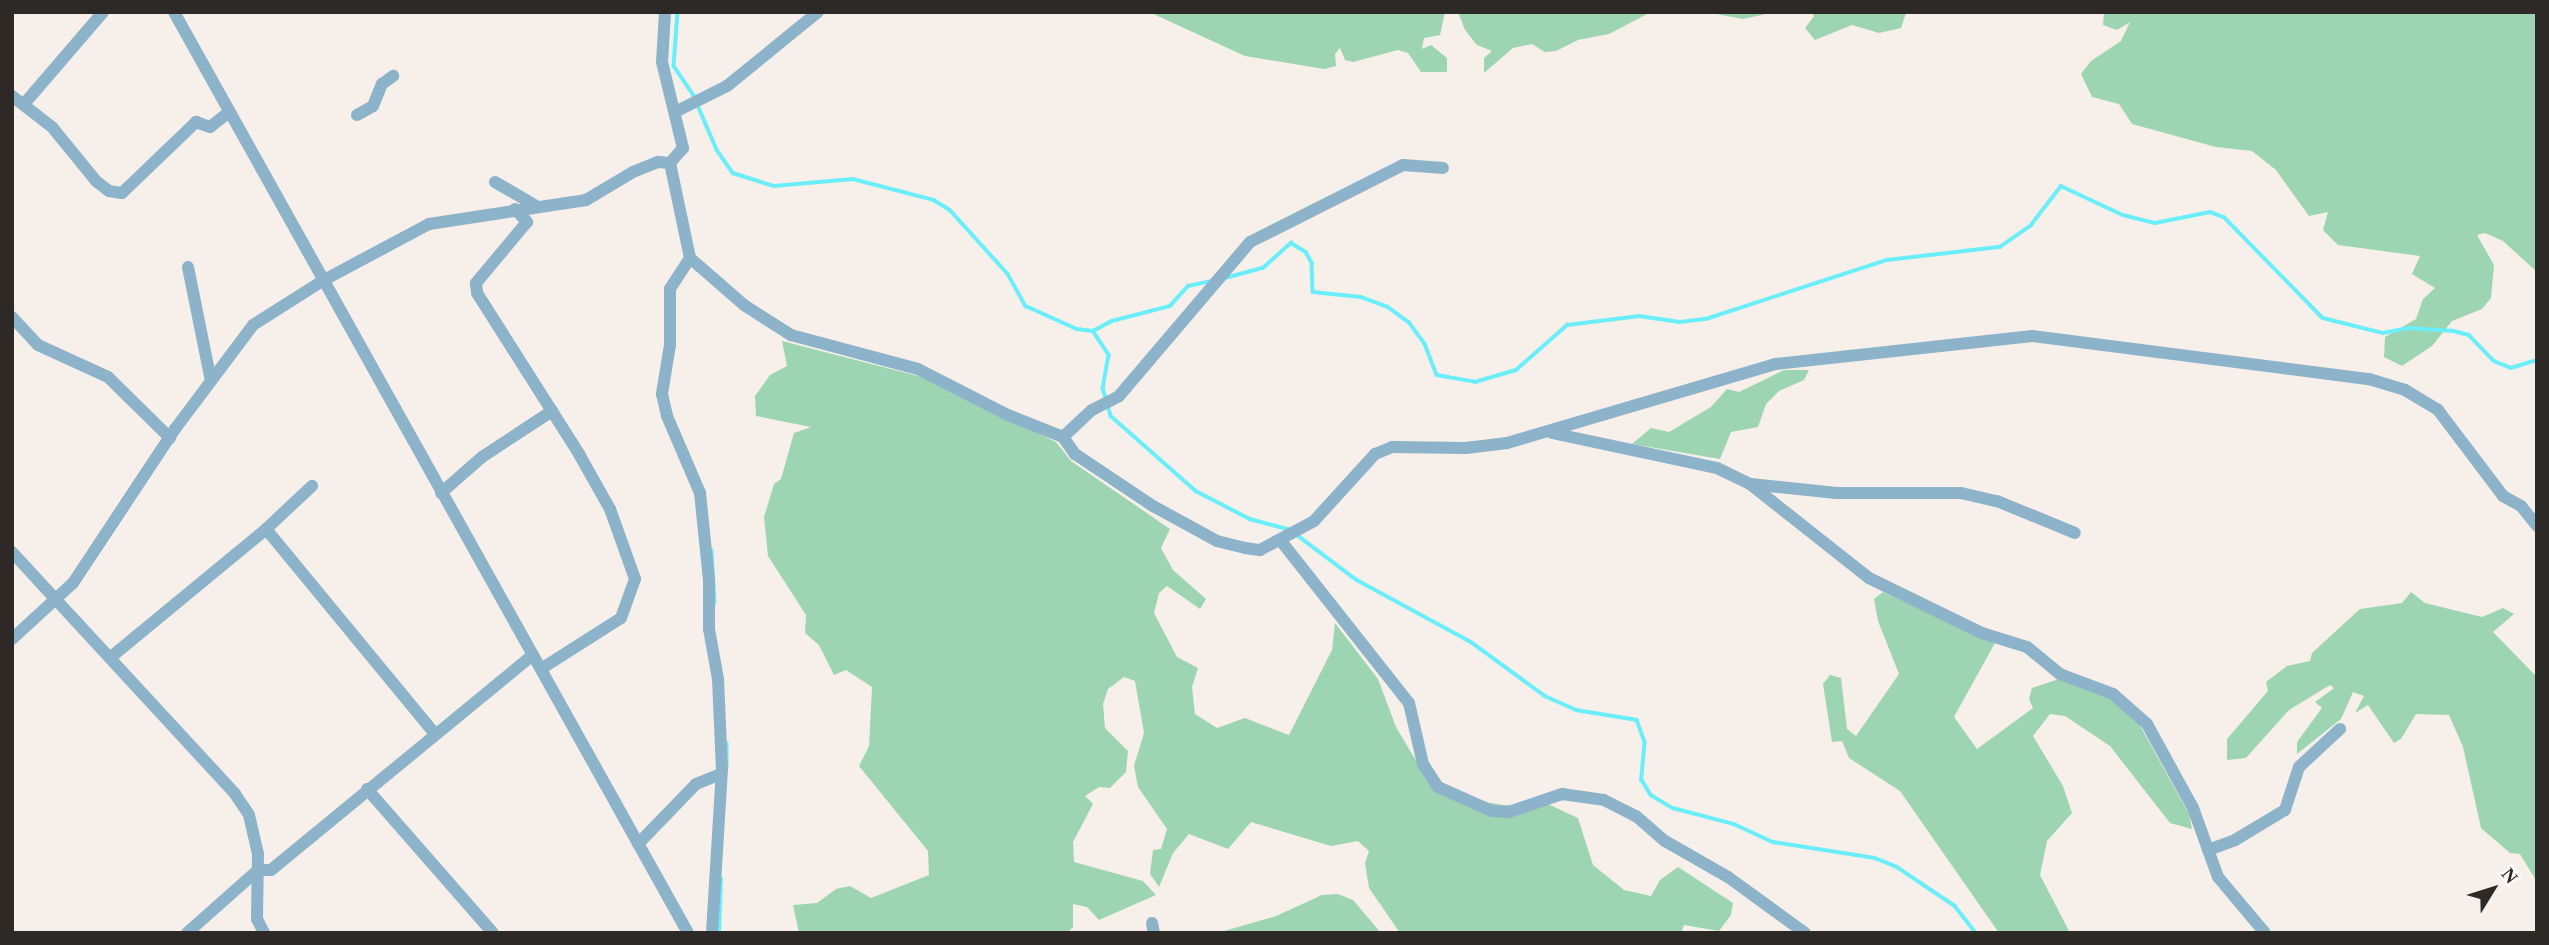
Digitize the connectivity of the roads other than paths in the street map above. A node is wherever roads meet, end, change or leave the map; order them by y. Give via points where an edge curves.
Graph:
1 (103, 12) edge
2 (174, 12) edge
3 (665, 12) edge
4 (818, 12) edge
5 (393, 76) dead end
6 (12, 96) edge
7 (24, 104) junction
8 (677, 111) junction
9 (229, 112) junction
10 (357, 115) dead end
11 (670, 163) junction
12 (1443, 168) dead end
13 (495, 182) dead end
14 (538, 207) junction
15 (515, 209) junction
16 (690, 258) junction
17 (188, 267) dead end
18 (324, 280) junction
19 (12, 317) edge
20 (211, 381) junction
21 (552, 411) junction
22 (1551, 433) junction
23 (1063, 436) junction
24 (170, 438) junction
25 (1750, 484) junction
26 (312, 486) dead end
27 (441, 493) junction
28 (2537, 503) edge
29 (2521, 506) junction
30 (2537, 526) edge
31 (266, 529) junction
32 (2075, 533) dead end
33 (1281, 541) junction
34 (12, 552) edge
35 (58, 598) junction
36 (12, 639) edge
37 (533, 655) junction
38 (111, 657) junction
39 (541, 669) junction
40 (2340, 729) dead end
41 (435, 734) junction
42 (721, 774) junction
43 (367, 789) junction
44 (638, 844) junction
45 (2208, 850) junction
46 (258, 870) junction
47 (187, 933) edge
48 (264, 933) edge
49 (493, 933) edge
50 (688, 933) edge
51 (712, 933) edge
52 (1805, 933) edge
53 (2265, 933) edge

1 - 7 street
2 - 9 street
3 - 8 street via 662,62
4 - 8 street via 727,86
5 - 10 street via 382,84 373,106
6 - 7 street
7 - 9 street via 52,127 96,181 108,191 122,193 196,122 210,127
8 - 11 street via 684,148
9 - 18 street
11 - 14 street via 658,162 633,172 586,200
11 - 16 street
12 - 23 street via 1403,166 1250,242 1119,396 1092,410
13 - 14 street
14 - 15 street
15 - 18 street via 429,224
15 - 21 street via 527,222 476,283 477,293
16 - 23 street via 744,305 791,335 918,369 1008,415
16 - 42 street via 670,289 670,345 662,394 700,493 709,629 718,679
17 - 20 street
18 - 20 street via 253,326
18 - 27 street
19 - 24 street via 38,345 108,377
20 - 24 street
21 - 27 street via 482,457
21 - 39 street via 610,509 635,579 621,618
22 - 25 street via 1717,468
22 - 29 street via 1775,364 2032,336 2369,379 2405,390 2438,410 2503,496
22 - 33 street via 1466,448 1392,447 1375,454 1314,521
23 - 33 street via 1075,454 1153,506 1217,541 1260,550
24 - 35 street via 73,583
25 - 32 street via 1838,493 1961,493 1997,501
25 - 45 street via 1869,579 1982,633 2027,647 2060,674 2113,694 2134,709 2193,808
26 - 31 street
27 - 37 street
28 - 29 street
29 - 30 street
31 - 38 street
31 - 41 street
33 - 52 street via 1409,703 1423,764 1438,787 1492,811 1509,812 1562,794 1604,800 1636,816 1665,841 1728,877
34 - 35 street
35 - 36 street
35 - 38 street
37 - 39 street
37 - 41 street
38 - 46 street via 235,794 249,815
39 - 44 street
40 - 45 street via 2299,767 2285,810 2235,840
41 - 43 street
42 - 44 street via 696,785
42 - 51 street
43 - 46 street via 271,870
43 - 49 street
44 - 50 street
45 - 53 street via 2218,877
46 - 47 street
46 - 48 street via 257,919

